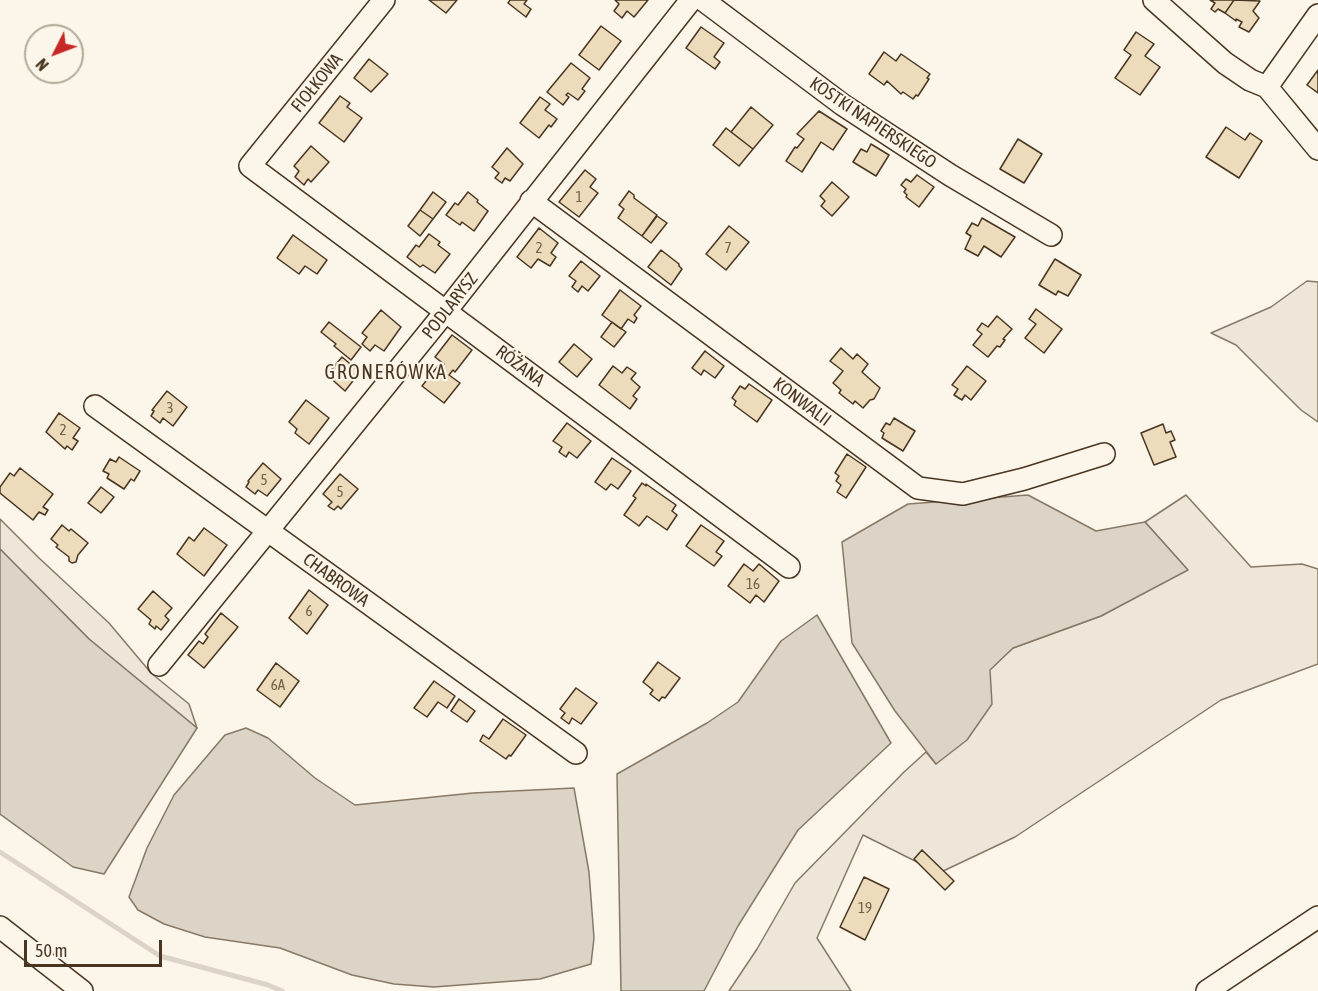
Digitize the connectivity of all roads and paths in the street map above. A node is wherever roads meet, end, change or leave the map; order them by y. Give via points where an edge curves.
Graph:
1 (384, 0) edge
2 (691, 0) edge
3 (703, 0) edge
4 (1154, 0) edge
5 (1318, 15) edge
6 (1271, 81) junction
7 (1318, 149) edge
8 (250, 166) joint
9 (531, 201) junction
10 (1051, 234) dead end
11 (446, 311) junction
12 (95, 406) dead end
13 (1104, 454) dead end
14 (269, 532) junction
15 (789, 567) dead end
16 (159, 664) dead end
17 (576, 753) dead end
18 (1318, 917) edge
19 (0, 927) edge
20 (80, 990) edge
21 (1207, 991) edge

1 - 8 street, FIOŁKOWA
2 - 9 street, PODLARYSZ
3 - 10 street, KOSTKI NAPIERSKIEGO via 843,105 950,175
4 - 6 street via 1225,63 1250,80
5 - 6 street
6 - 7 street
8 - 11 street, RÓŻANA
9 - 11 street, PODLARYSZ
9 - 13 street, KONWALII via 918,488 963,494
11 - 14 street, PODLARYSZ
11 - 15 street, RÓŻANA
12 - 14 street, CHABROWA
14 - 16 street, PODLARYSZ
14 - 17 street, CHABROWA
18 - 21 street
19 - 20 street

